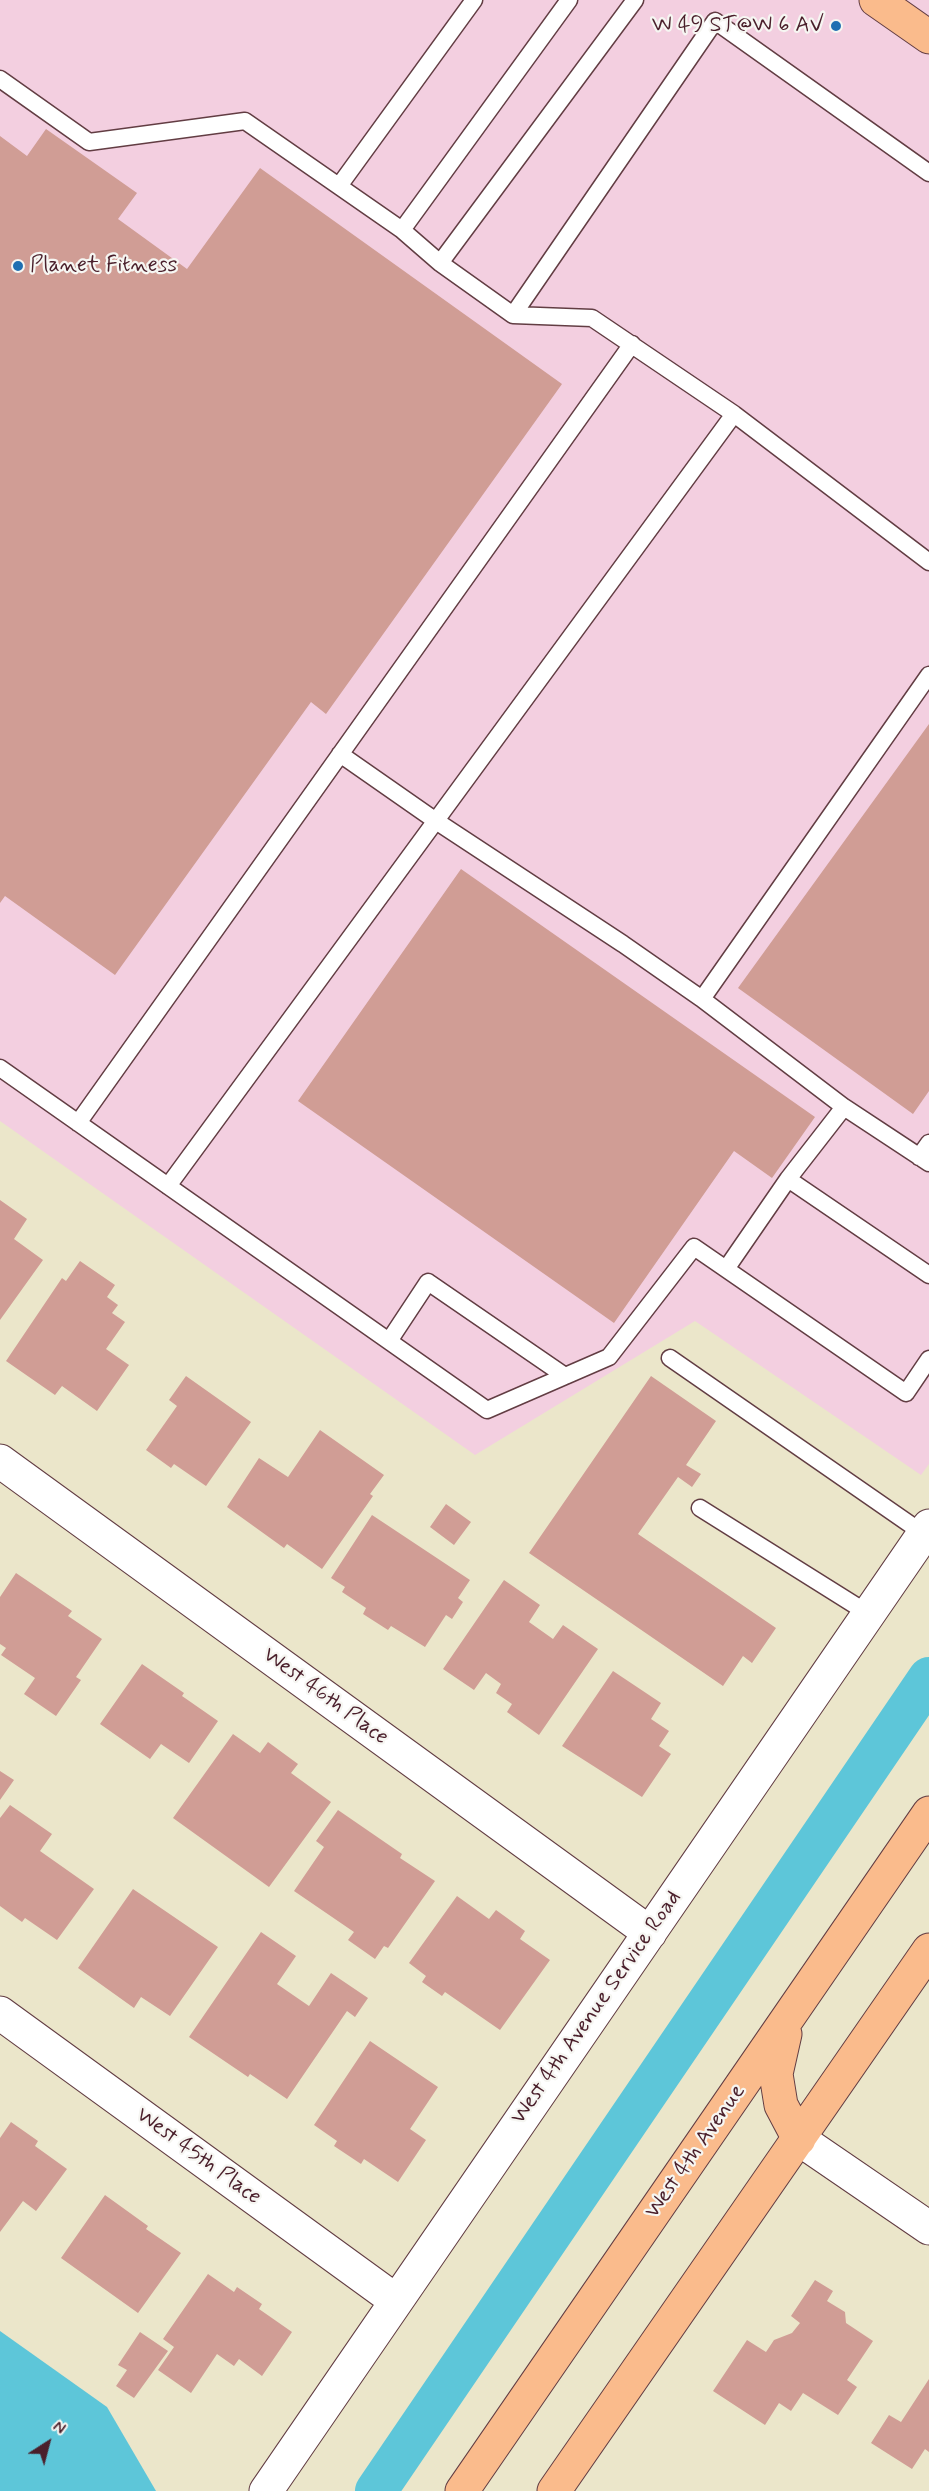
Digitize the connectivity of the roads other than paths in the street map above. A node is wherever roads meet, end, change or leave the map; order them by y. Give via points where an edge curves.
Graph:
1 (474, 0) edge
2 (569, 0) edge
3 (635, 0) edge
4 (876, 0) edge
5 (929, 37) edge
6 (0, 79) edge
7 (929, 173) edge
8 (339, 186) junction
9 (402, 230) junction
10 (440, 263) junction
11 (513, 315) junction
12 (632, 344) junction
13 (734, 414) junction
14 (929, 562) edge
15 (929, 675) edge
16 (340, 754) junction
17 (436, 821) junction
18 (702, 999) junction
19 (0, 1068) edge
20 (844, 1107) junction
21 (78, 1123) junction
22 (926, 1154) edge
23 (788, 1179) junction
24 (168, 1186) junction
25 (726, 1269) junction
26 (929, 1275) edge
27 (389, 1341) junction
28 (670, 1358) dead end
29 (929, 1359) edge
30 (565, 1376) junction
31 (0, 1461) edge
32 (700, 1508) dead end
33 (926, 1530) edge
34 (869, 1614) junction
35 (929, 1813) edge
36 (650, 1932) junction
37 (929, 1950) edge
38 (0, 2013) edge
39 (789, 2017) junction
40 (799, 2139) junction
41 (929, 2228) edge
42 (395, 2300) junction
43 (266, 2491) edge
44 (462, 2491) edge
45 (554, 2491) edge

1 - 8 lane
2 - 9 lane
3 - 10 lane
4 - 5 main road
6 - 8 lane via 89,142 245,121
7 - 11 lane via 715,21
8 - 9 lane
9 - 10 lane
10 - 11 lane
11 - 12 lane via 592,318
12 - 13 lane
12 - 16 lane
13 - 14 lane
13 - 17 lane
15 - 18 lane
16 - 17 lane
16 - 21 lane
17 - 18 lane
17 - 24 lane
18 - 20 lane
19 - 21 lane
20 - 22 lane
20 - 23 lane
21 - 24 lane
23 - 25 lane
23 - 26 lane
24 - 27 lane
25 - 29 lane via 906,1393
25 - 30 lane via 694,1247 609,1356
27 - 30 lane via 487,1410
27 - 30 lane via 428,1282
28 - 33 lane
31 - 36 street, West 46th Place
32 - 34 lane
33 - 34 street, West 4th Avenue Service Road
34 - 36 street, West 4th Avenue Service Road
35 - 39 main road, West 4th Avenue
36 - 42 street, West 4th Avenue Service Road
37 - 40 main road
38 - 42 street, West 45th Place
39 - 40 main road via 776,2074 781,2105
39 - 44 main road, West 4th Avenue
40 - 41 street
40 - 45 main road
42 - 43 street, West 4th Avenue Service Road

